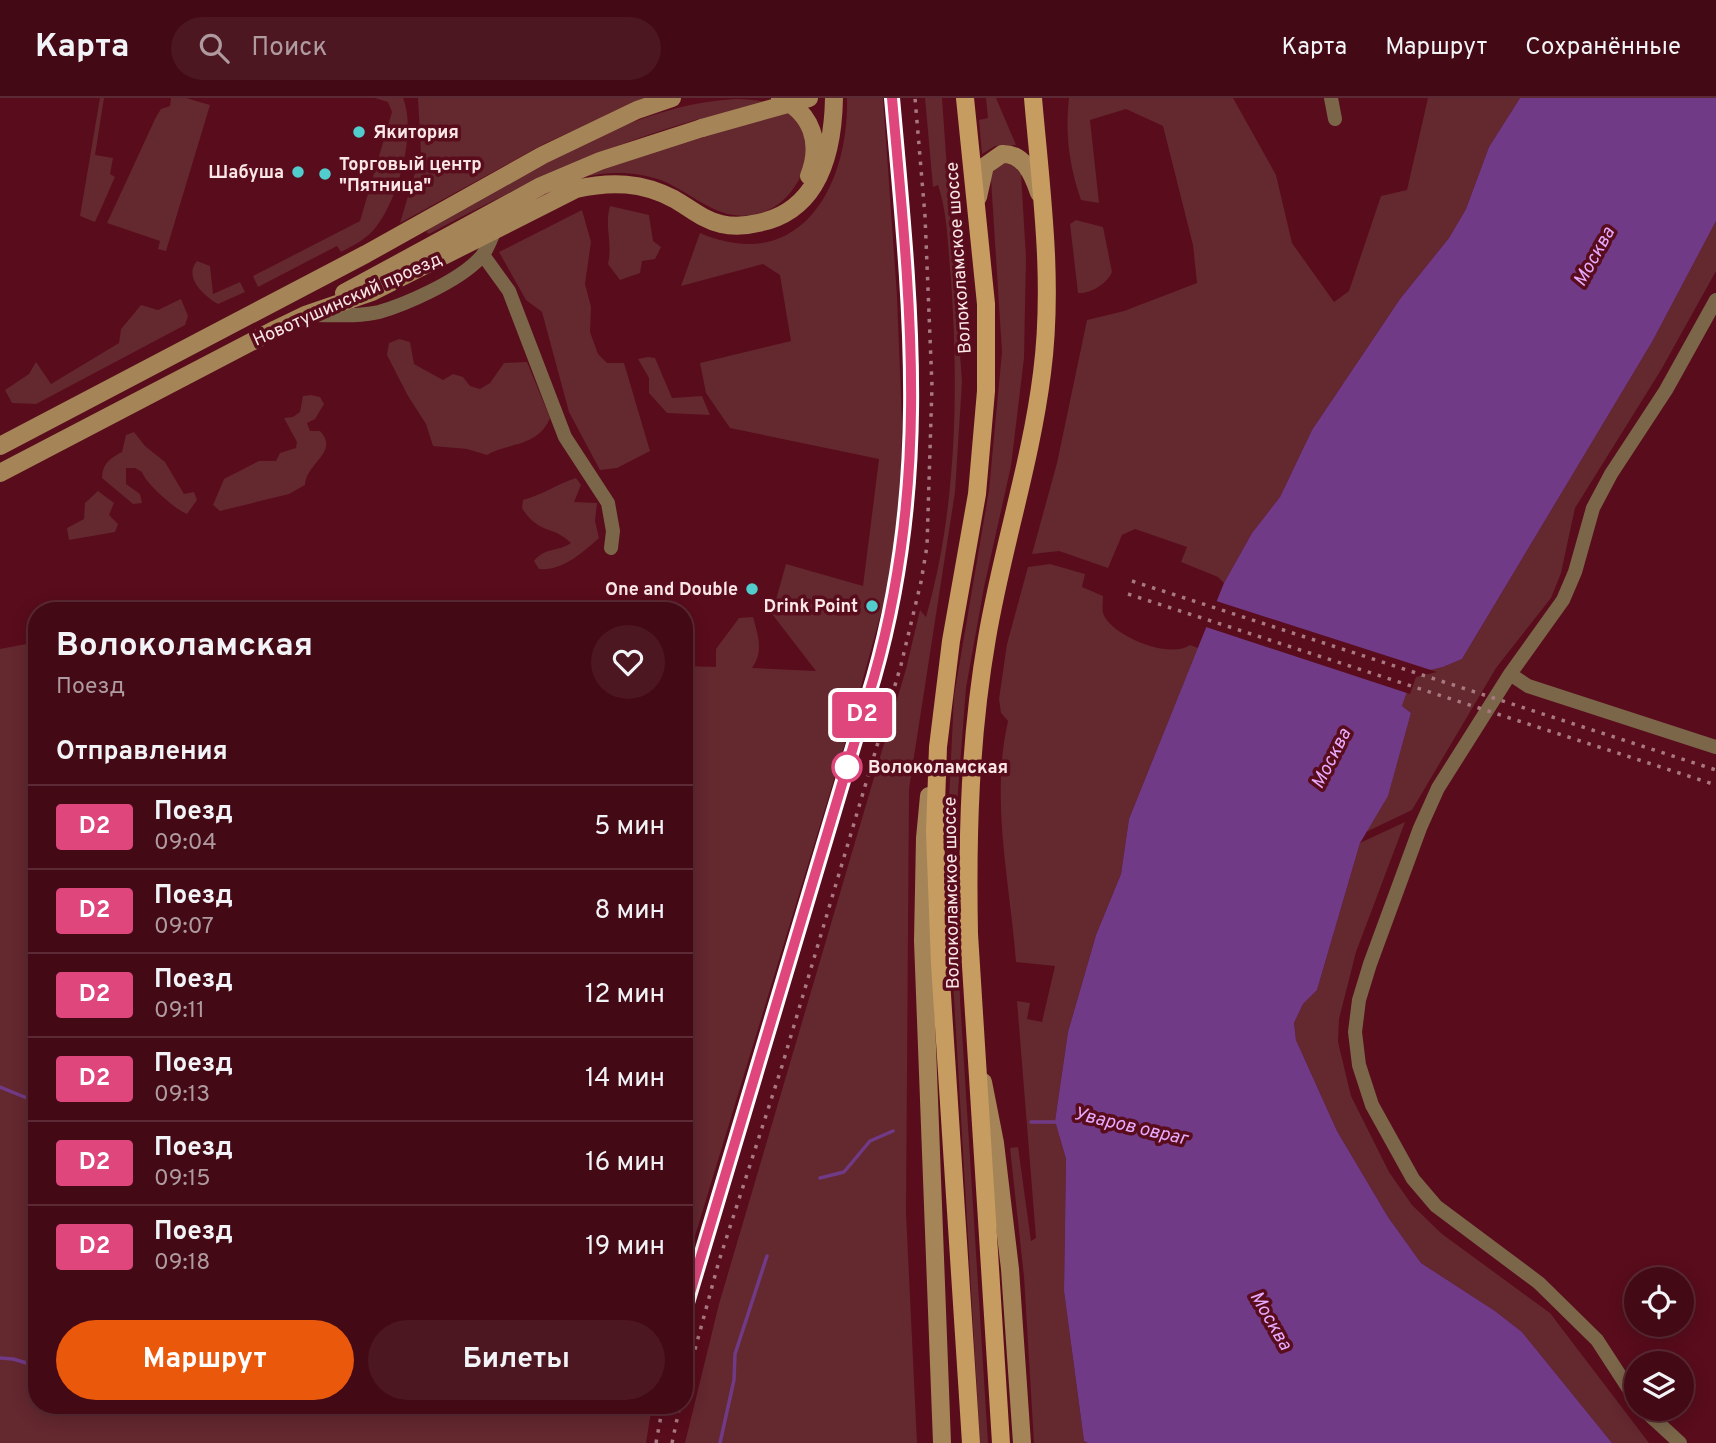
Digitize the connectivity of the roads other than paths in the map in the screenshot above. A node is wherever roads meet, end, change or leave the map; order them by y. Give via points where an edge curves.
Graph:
1 (672, 98) edge
2 (779, 98) edge
3 (809, 98) edge
4 (834, 98) edge
5 (965, 98) edge
6 (1033, 98) edge
7 (1331, 98) edge
8 (1335, 120) dead end
9 (977, 200) junction
10 (1044, 206) junction
11 (782, 216) junction
12 (495, 230) junction
13 (482, 255) junction
14 (1716, 300) edge
15 (305, 315) junction
16 (0, 446) edge
17 (0, 473) edge
18 (611, 548) dead end
19 (1510, 674) junction
20 (937, 747) junction
21 (1716, 747) edge
22 (977, 1064) junction
23 (1624, 1383) edge
24 (1656, 1421) edge
25 (942, 1443) edge
26 (971, 1443) edge
27 (1001, 1443) edge
28 (1022, 1443) edge
29 (1680, 1443) edge

1 - 16 main road, Новотушинский проезд via 543,155 366,254
2 - 11 main road via 806,117 816,149 804,188
3 - 15 main road, bridge via 600,161 541,186
4 - 11 main road via 833,130 822,173 810,193
5 - 9 main road, Волоколамское шоссе
6 - 10 main road, Волоколамское шоссе
7 - 8 street
9 - 10 main road via 989,161 1010,154 1023,161
9 - 20 main road, Волоколамское шоссе via 986,304 983,433
10 - 22 main road, Волоколамское шоссе via 1048,279 1042,374 987,637 972,752 968,880
11 - 12 main road, Новотушинский проезд via 752,225 721,224 657,191 616,183 576,189
12 - 13 street
12 - 15 main road, Новотушинский проезд via 372,292
13 - 15 street via 458,275 378,312
13 - 18 street via 509,291 565,437 608,503
14 - 19 street via 1593,508 1563,600
15 - 17 main road, Новотушинский проезд
19 - 21 street via 1528,686
19 - 23 street via 1438,788 1420,828 1359,1000 1355,1032 1359,1065 1372,1105 1413,1179 1436,1206 1539,1283 1587,1331
20 - 25 main road, Волоколамское шоссе via 925,838 923,941
20 - 26 main road, Волоколамское шоссе via 937,903
22 - 27 main road, Волоколамское шоссе
22 - 28 main road via 995,1143 1010,1269
24 - 29 street

